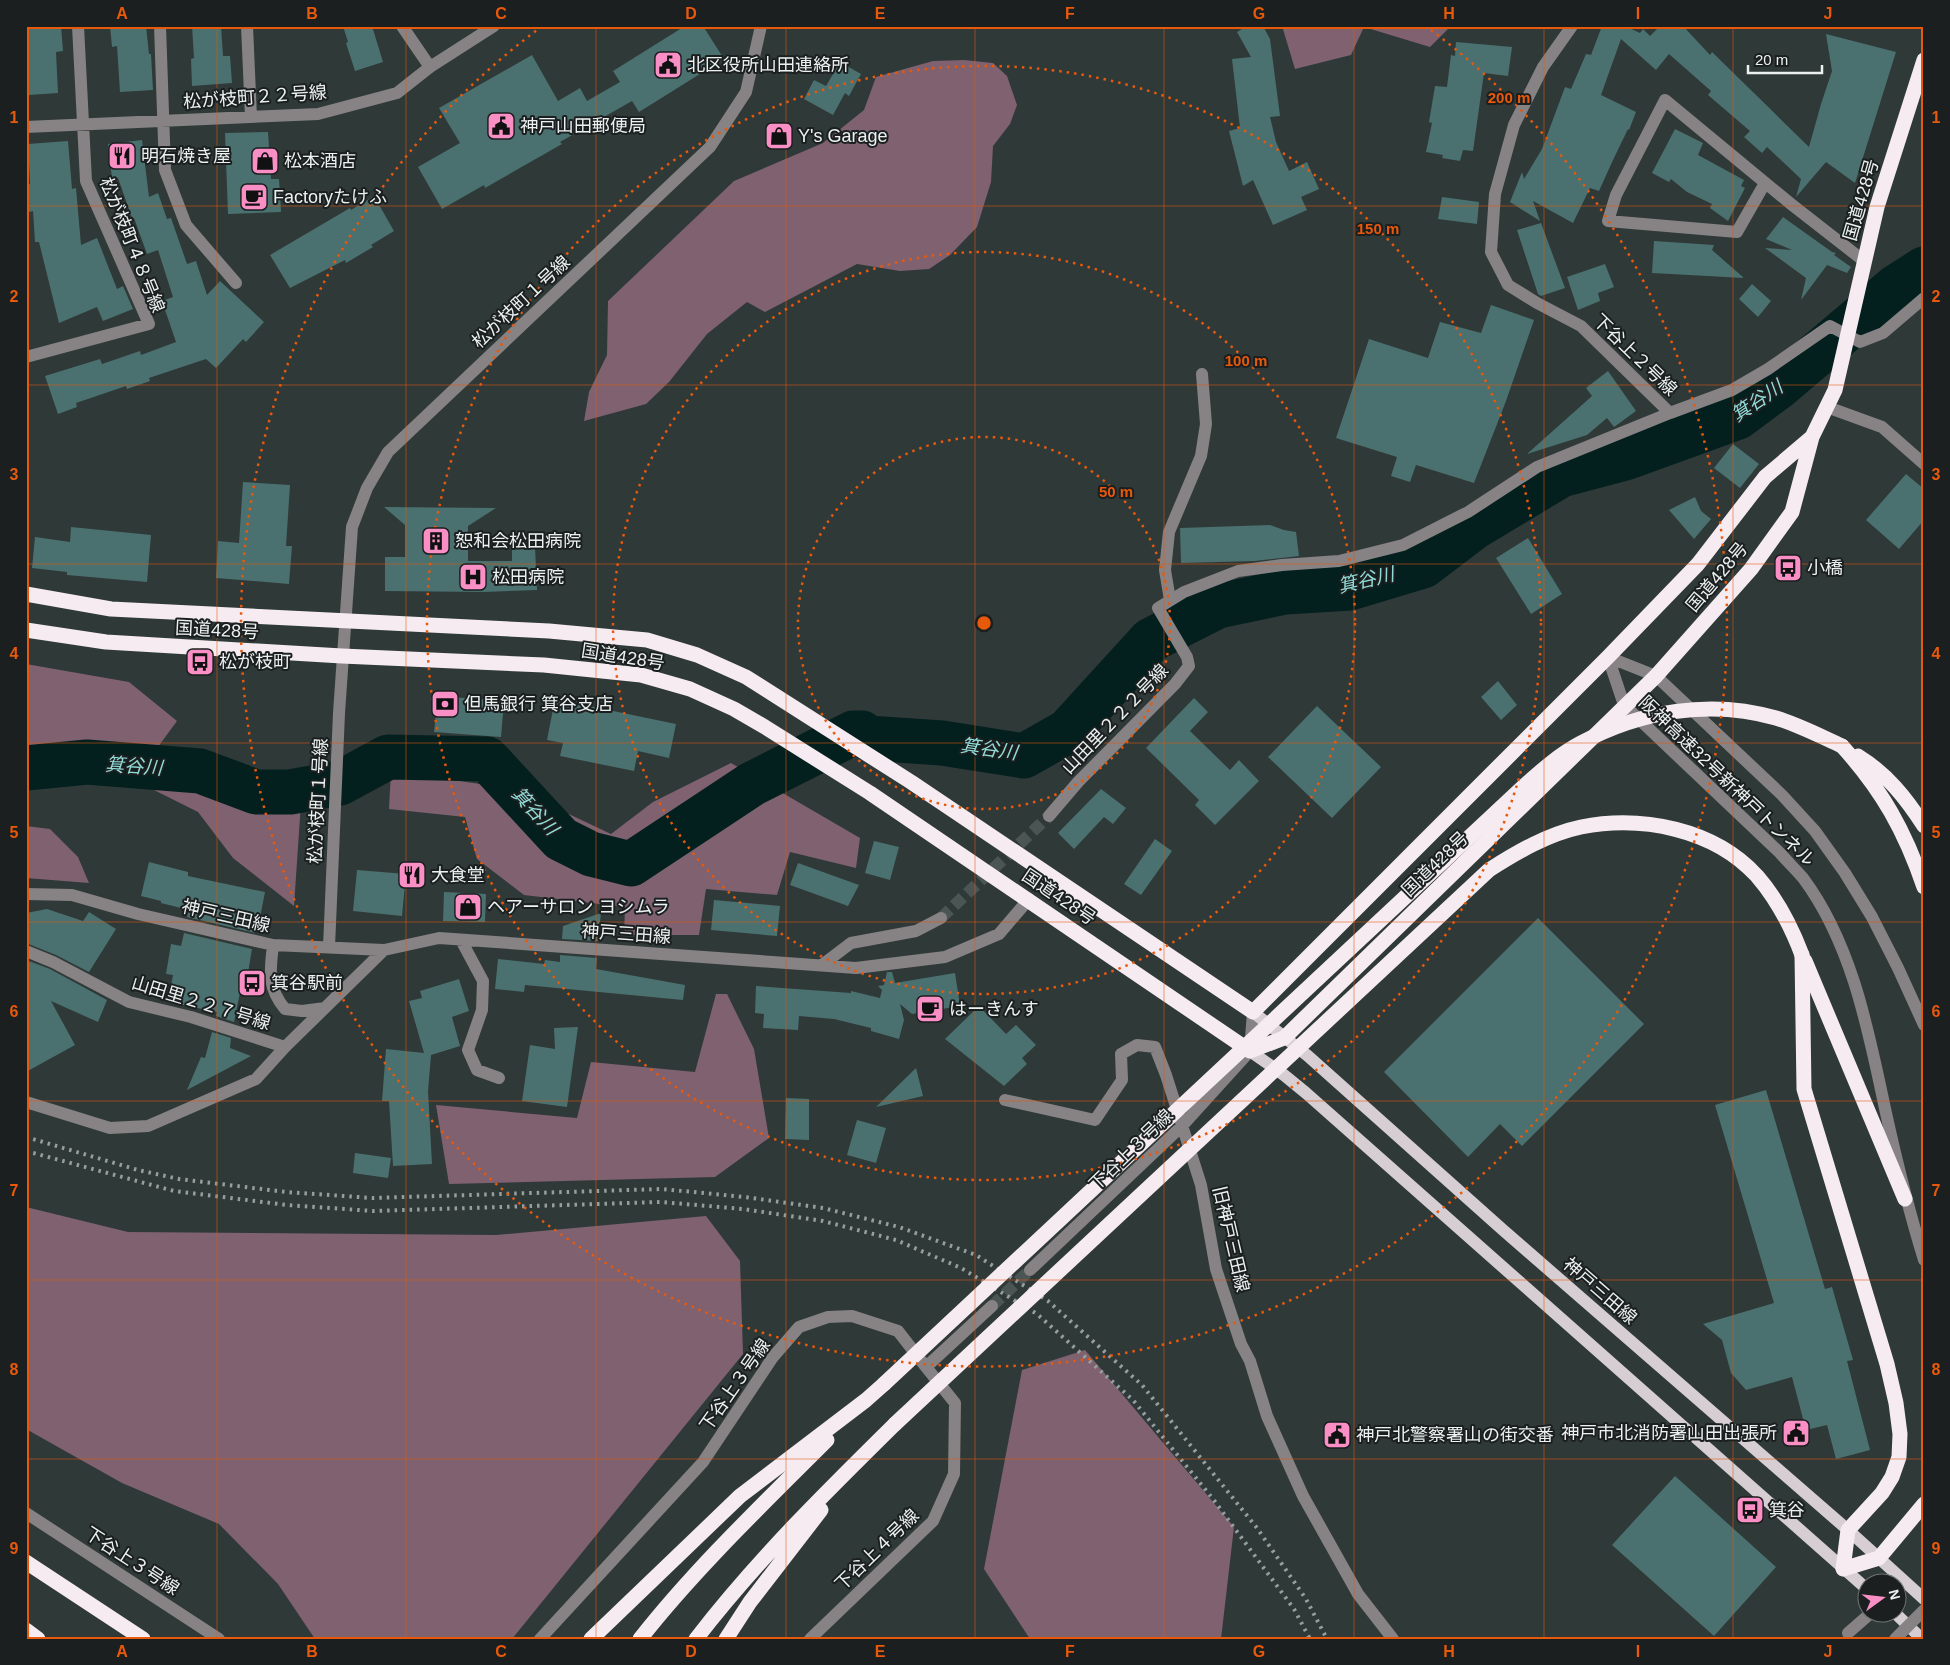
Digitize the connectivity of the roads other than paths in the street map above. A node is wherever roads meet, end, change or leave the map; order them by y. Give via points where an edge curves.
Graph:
1 (78, 26) edge
2 (160, 26) edge
3 (247, 26) edge
4 (402, 26) edge
5 (494, 26) edge
6 (761, 26) edge
7 (1572, 26) edge
8 (1924, 60) edge
9 (430, 67) junction
10 (251, 117) junction
11 (164, 121) junction
12 (83, 124) junction
13 (26, 127) edge
14 (1765, 183) junction
15 (1864, 261) junction
16 (236, 283) dead end
17 (1924, 298) edge
18 (1854, 339) junction
19 (26, 357) edge
20 (1202, 374) dead end
21 (1827, 407) junction
22 (1670, 413) junction
23 (1812, 436) junction
24 (1924, 464) edge
25 (26, 594) edge
26 (1170, 600) junction
27 (344, 621) junction
28 (26, 630) edge
29 (342, 656) junction
30 (1608, 657) junction
31 (1656, 676) junction
32 (1624, 706) junction
33 (1842, 746) junction
34 (1049, 816) tunnel mouth
35 (1924, 826) edge
36 (1924, 887) edge
37 (26, 894) edge
38 (1029, 899) junction
39 (941, 918) tunnel mouth
40 (461, 940) junction
41 (273, 945) junction
42 (329, 947) junction
43 (384, 950) junction
44 (26, 951) edge
45 (1802, 955) junction
46 (822, 965) junction
47 (325, 1008) junction
48 (1253, 1012) junction
49 (1924, 1026) edge
50 (1284, 1038) junction
51 (284, 1048) junction
52 (1250, 1051) junction
53 (499, 1078) dead end
54 (1006, 1100) dead end
55 (26, 1102) edge
56 (1182, 1126) junction
57 (1906, 1199) junction
58 (1924, 1260) edge
59 (1030, 1270) tunnel mouth
60 (992, 1306) tunnel mouth
61 (926, 1367) junction
62 (866, 1400) junction
63 (895, 1424) junction
64 (1924, 1504) edge
65 (26, 1513) edge
66 (1848, 1530) junction
67 (1879, 1558) junction
68 (26, 1562) edge
69 (1843, 1569) junction
70 (1858, 1582) edge
71 (1924, 1599) edge
72 (1924, 1610) edge
73 (1862, 1622) edge
74 (1904, 1622) edge
75 (26, 1630) edge
76 (1847, 1637) edge
77 (38, 1639) edge
78 (143, 1639) edge
79 (220, 1639) edge
80 (540, 1639) edge
81 (591, 1639) edge
82 (640, 1639) edge
83 (696, 1639) edge
84 (726, 1639) edge
85 (810, 1639) edge
86 (1393, 1639) edge
87 (1895, 1639) edge
88 (1922, 1639) edge

1 - 12 street, 松が枝町４８号線
2 - 11 street
3 - 10 street
4 - 9 street
5 - 9 street, 松が枝町２２号線
6 - 27 street, 松が枝町１号線 via 746,92 710,147 388,452 366,488 352,527
7 - 22 street, 下谷上２号線 via 1543,67 1514,126 1495,194 1490,252 1508,285 1581,326
8 - 15 highway, 国道428号 via 1877,207
9 - 10 street, 松が枝町２２号線 via 397,93 318,114
10 - 11 street, 松が枝町２２号線
11 - 12 street, 松が枝町２２号線
11 - 16 street via 165,170 186,225
12 - 13 street, 松が枝町２２号線
12 - 19 street, 松が枝町４８号線 via 86,181 149,324
14 - 14 street via 1665,100 1616,194 1608,221 1736,232
14 - 15 street
15 - 18 highway, 国道428号 via 1855,301
17 - 18 street via 1883,333
18 - 21 highway, 国道428号 via 1844,351 1835,390
18 - 22 street via 1830,326 1732,390
20 - 26 street via 1206,424 1201,456 1169,532 1165,570
21 - 23 highway, 国道428号
21 - 24 street via 1882,427
22 - 26 street via 1537,467 1468,512 1403,545 1339,561 1282,564 1238,571
23 - 30 highway, 国道428号 via 1765,477 1698,564
23 - 31 highway, 国道428号 via 1792,512 1751,569
25 - 27 highway, 国道428号 via 111,609
26 - 34 street, 山田里２２２号線 via 1158,608 1190,666
27 - 29 street, 松が枝町１号線
27 - 48 highway, 国道428号 via 549,631 647,640 697,655 746,677 911,782
28 - 29 highway, 国道428号 via 106,642
29 - 38 highway, 国道428号 via 544,665 641,675 690,689 765,727
29 - 42 street, 松が枝町１号線
30 - 31 street, 阪神高速32号新神戸トンネル
30 - 32 street, 阪神高速32号新神戸トンネル
30 - 48 highway, 国道428号
31 - 32 highway, 国道428号
31 - 49 street, 阪神高速32号新神戸トンネル via 1782,795 1815,831 1872,917
32 - 50 highway, 国道428号
32 - 57 street, 阪神高速32号新神戸トンネル via 1780,853 1822,908 1838,941 1862,1010
33 - 35 highway via 1893,783
33 - 36 highway via 1865,771 1895,816
33 - 62 highway, bridge via 1776,718 1740,710 1708,709 1642,717 1580,743 1524,786
37 - 41 street, 神戸三田線 via 72,896
38 - 46 street, 神戸三田線 via 999,934 945,957 856,968
38 - 52 highway, 国道428号
39 - 46 street via 916,931 851,943
40 - 43 street, 神戸三田線 via 439,938
40 - 46 street, 神戸三田線
40 - 53 street via 483,981 482,1010 468,1050 477,1070
41 - 42 street, 神戸三田線
41 - 47 street via 270,974 275,998 285,1009
42 - 43 street, 神戸三田線
43 - 47 street
44 - 51 street, 山田里２２７号線 via 129,1002 191,1017
45 - 57 highway
45 - 63 highway, bridge via 1791,928 1756,876 1735,857 1710,842 1679,830 1648,824 1614,823 1550,837 1517,852 1489,870
45 - 66 highway via 1804,1089 1886,1364 1900,1434 1892,1477 1882,1493
47 - 51 street
48 - 50 main road, 神戸三田線
48 - 52 street
50 - 52 highway, 国道428号
50 - 66 main road, 神戸三田線
51 - 55 street via 256,1079 148,1126 110,1128
52 - 56 street, 下谷上３号線
52 - 69 main road via 1306,1093
54 - 56 street, 旧神戸三田線 via 1094,1120 1122,1080 1121,1054 1137,1045 1155,1047
56 - 59 street, 下谷上３号線
56 - 86 street, 旧神戸三田線 via 1201,1185 1216,1269 1267,1416 1303,1496 1358,1594
57 - 58 street, 阪神高速32号新神戸トンネル
60 - 61 street
61 - 80 street, 下谷上３号線 via 898,1331 852,1316 828,1317 799,1327 773,1357 703,1462
61 - 85 street, 下谷上４号線 via 955,1403 954,1474 933,1521
62 - 81 highway via 740,1496
62 - 82 highway via 756,1512
63 - 83 highway via 783,1537 719,1608
63 - 84 highway via 834,1493
64 - 67 highway
65 - 79 street, 下谷上３号線
66 - 67 main road, 神戸三田線
66 - 69 highway
67 - 69 highway
67 - 71 main road, 神戸三田線
68 - 78 highway
69 - 70 main road
72 - 87 street, bridge
73 - 76 street
74 - 88 main road
75 - 77 highway

